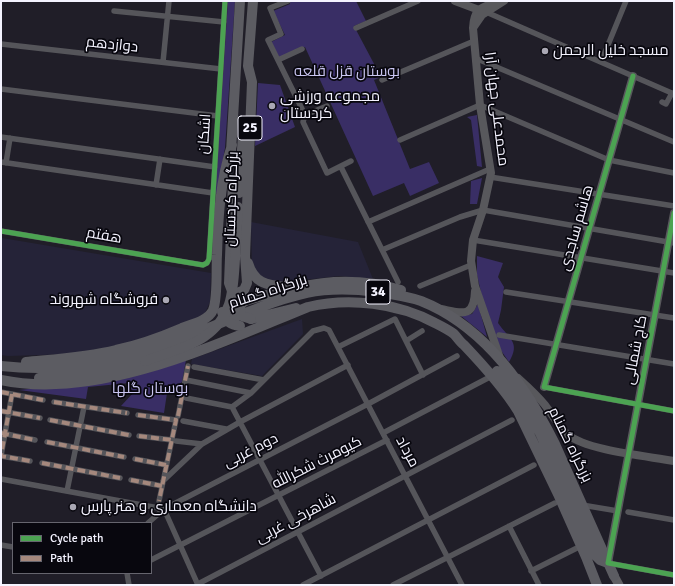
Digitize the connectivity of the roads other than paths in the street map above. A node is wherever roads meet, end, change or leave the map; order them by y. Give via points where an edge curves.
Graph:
1 (169, 1) edge
2 (225, 1) edge
3 (240, 1) edge
4 (253, 1) edge
5 (288, 1) edge
6 (418, 1) edge
7 (455, 1) edge
8 (500, 1) edge
9 (504, 1) edge
10 (626, 1) edge
11 (114, 11) dead end
12 (482, 11) junction
13 (167, 16) junction
14 (224, 22) junction
15 (356, 28) dead end
16 (474, 41) junction
17 (1, 44) edge
18 (302, 49) dead end
19 (475, 58) junction
20 (278, 60) junction
21 (163, 62) junction
22 (601, 62) junction
23 (248, 66) junction
24 (221, 69) junction
25 (633, 76) junction
26 (382, 80) dead end
27 (1, 89) edge
28 (673, 93) edge
29 (662, 102) dead end
30 (480, 105) junction
31 (327, 106) dead end
32 (305, 115) junction
33 (218, 116) junction
34 (621, 119) junction
35 (1, 137) edge
36 (10, 138) junction
37 (400, 140) dead end
38 (674, 142) edge
39 (232, 145) junction
40 (160, 159) junction
41 (609, 160) junction
42 (351, 161) dead end
43 (4, 163) edge
44 (215, 167) junction
45 (341, 167) junction
46 (490, 173) junction
47 (674, 174) edge
48 (230, 178) junction
49 (156, 185) junction
50 (213, 193) junction
51 (599, 194) junction
52 (674, 206) edge
53 (483, 210) junction
54 (674, 213) edge
55 (368, 222) junction
56 (590, 228) junction
57 (1, 230) edge
58 (473, 240) junction
59 (671, 242) edge
60 (382, 250) junction
61 (245, 256) junction
62 (581, 259) junction
63 (203, 264) joint
64 (471, 265) junction
65 (663, 272) junction
66 (674, 273) edge
67 (398, 282) dead end
68 (420, 286) dead end
69 (475, 286) junction
70 (290, 288) junction
71 (506, 292) dead end
72 (419, 300) junction
73 (569, 302) junction
74 (308, 307) junction
75 (433, 307) junction
76 (655, 315) junction
77 (674, 318) edge
78 (422, 331) dead end
79 (453, 334) junction
80 (500, 336) dead end
81 (406, 341) junction
82 (556, 345) junction
83 (338, 347) junction
84 (457, 356) dead end
85 (646, 360) junction
86 (501, 361) junction
87 (674, 364) edge
88 (348, 365) junction
89 (1, 369) edge
90 (509, 370) junction
91 (423, 375) junction
92 (488, 378) dead end
93 (1, 380) edge
94 (186, 380) junction
95 (264, 380) junction
96 (544, 387) joint
97 (1, 392) edge
98 (251, 393) junction
99 (12, 394) junction
100 (186, 398) dead end
101 (42, 400) dead end
102 (54, 402) dead end
103 (368, 404) junction
104 (638, 405) junction
105 (84, 407) junction
106 (232, 407) junction
107 (1, 411) edge
108 (674, 411) edge
109 (8, 412) junction
110 (127, 414) dead end
111 (138, 415) dead end
112 (40, 418) dead end
113 (177, 418) junction
114 (50, 420) dead end
115 (512, 420) dead end
116 (183, 421) dead end
117 (240, 422) junction
118 (80, 426) junction
119 (226, 429) junction
120 (383, 433) junction
121 (3, 434) edge
122 (129, 435) dead end
123 (139, 436) dead end
124 (35, 440) dead end
125 (387, 440) junction
126 (174, 441) junction
127 (47, 442) dead end
128 (202, 444) junction
129 (76, 448) junction
130 (629, 453) junction
131 (1, 456) edge
132 (124, 457) dead end
133 (135, 459) dead end
134 (260, 460) junction
135 (30, 461) dead end
136 (674, 461) edge
137 (42, 463) dead end
138 (166, 465) junction
139 (534, 465) dead end
140 (72, 469) junction
141 (406, 475) junction
142 (120, 478) dead end
143 (1, 479) edge
144 (131, 480) dead end
145 (162, 483) junction
146 (67, 491) junction
147 (279, 496) junction
148 (159, 501) dead end
149 (556, 503) dead end
150 (582, 505) junction
151 (164, 509) junction
152 (618, 511) junction
153 (628, 512) dead end
154 (429, 520) junction
155 (674, 520) edge
156 (149, 522) edge
157 (509, 526) junction
158 (298, 532) junction
159 (1, 545) edge
160 (181, 546) junction
161 (12, 547) edge
162 (577, 548) dead end
163 (448, 557) junction
164 (152, 560) edge
165 (608, 563) junction
166 (531, 571) junction
167 (127, 574) edge
168 (674, 575) edge
169 (321, 576) junction
170 (614, 576) joint
171 (129, 585) edge
172 (198, 585) edge
173 (304, 585) edge
174 (393, 585) edge
175 (462, 585) edge
176 (539, 585) edge
177 (597, 585) edge
178 (620, 585) edge

1 - 13 street
2 - 14 street, اشکان
3 - 39 highway, بزرگراه کردستان / 25
4 - 23 highway, بزرگراه کردستان / 25
5 - 20 street via 270,8 281,34 268,40
6 - 15 street
7 - 12 street
8 - 12 street
9 - 12 street
10 - 22 street
11 - 13 street
12 - 16 street, محمدعلی جهان آرا via 474,16
12 - 22 street
13 - 14 street
13 - 21 street
14 - 24 street, اشکان
16 - 19 street, محمدعلی جهان آرا
16 - 26 street
17 - 21 street, دوازدهم
18 - 20 street
19 - 30 street, محمدعلی جهان آرا
19 - 34 street
20 - 32 street
21 - 24 street, دوازدهم
22 - 25 street
23 - 61 highway, بزرگراه کردستان / 25 via 252,82
23 - 89 highway, 25, bridge via 233,293 227,311 217,326 192,344 144,361 92,373 46,378 14,378
24 - 33 street, اشکان
25 - 28 street
25 - 34 street, هاشم ساجدی
27 - 33 street
28 - 29 street via 666,104
30 - 37 street
30 - 41 street
30 - 46 street, محمدعلی جهان آرا
31 - 32 street
32 - 45 street via 303,122 327,173
33 - 44 street, اشکان
34 - 38 street
34 - 41 street, هاشم ساجدی
35 - 36 street
36 - 40 street
36 - 43 street
39 - 48 highway, بزرگراه کردستان / 25
39 - 89 highway via 222,183 215,297 210,315 170,333 116,350 87,356 26,362
40 - 44 street
40 - 49 street
41 - 47 street
41 - 51 street, هاشم ساجدی
42 - 45 street
43 - 49 street
44 - 50 street, اشکان
45 - 55 street
46 - 51 street
46 - 53 street, محمدعلی جهان آرا
46 - 55 street
48 - 61 highway, بزرگراه کردستان via 233,182 229,283 234,293 242,292 247,285
48 - 74 highway, 25, bridge via 221,295 222,310 227,322 250,326
49 - 50 street
50 - 63 street, اشکان via 209,259
51 - 52 street
51 - 56 street, هاشم ساجدی
53 - 56 street
53 - 58 street, محمدعلی جهان آرا
53 - 60 street
54 - 59 street, کاج شمالی
55 - 60 street
56 - 59 street
56 - 62 street, هاشم ساجدی
57 - 63 street, هفتم
58 - 62 street
58 - 64 street, محمدعلی جهان آرا
59 - 65 street, کاج شمالی
60 - 67 street
61 - 70 highway via 258,280 268,285
62 - 65 street
62 - 73 street, هاشم ساجدی
64 - 68 street
64 - 69 street, محمدعلی جهان آرا
65 - 66 street
65 - 76 street, کاج شمالی
69 - 75 street via 474,303 468,312
69 - 86 street
70 - 72 highway via 332,282 361,282 403,290
70 - 74 highway, bridge via 245,301 241,305 240,314 251,319
71 - 73 street
72 - 75 highway, بزرگراه گمنام / 34
72 - 89 highway, بزرگراه گمنام / 34 via 395,294 356,290 320,291 259,307 142,352 87,365
73 - 76 street
73 - 82 street, هاشم ساجدی
74 - 79 highway, بزرگراه گمنام / 34 via 347,303 381,306 427,319
74 - 93 highway, بزرگراه گمنام / 34 via 147,369 68,383
75 - 86 highway, بزرگراه گمنام / 34 via 454,318 478,337
76 - 77 street
76 - 85 street, کاج شمالی
78 - 81 street
79 - 165 highway via 475,348 518,396 545,443 595,555
79 - 177 highway, بزرگراه گمنام / 34 via 492,376 518,411 571,522
80 - 82 street
81 - 83 street via 395,319
81 - 91 street
82 - 85 street
82 - 96 street, هاشم ساجدی
83 - 88 street, مرداد
83 - 95 street, مرداد via 329,330 324,328 313,331
84 - 91 street, دوم غربی
85 - 87 street
85 - 104 street, کاج شمالی
86 - 90 highway, بزرگراه گمنام / 34
88 - 103 street, مرداد
88 - 117 street
90 - 130 street via 544,404 565,433 575,440 597,448
90 - 150 highway, بزرگراه گمنام / 34 via 546,426
91 - 103 street, دوم غربی
92 - 120 street
94 - 95 street via 192,366
94 - 98 street
94 - 113 street
95 - 98 street
96 - 104 street
97 - 99 street
98 - 106 street
99 - 101 street
99 - 109 street
100 - 106 street
102 - 105 street
103 - 120 street, مرداد
103 - 134 street, دوم غربی
104 - 108 street
104 - 130 street, کاج شمالی
105 - 110 street
105 - 118 street
106 - 117 street
107 - 109 street
109 - 112 street
109 - 121 street
111 - 113 street
113 - 126 street
114 - 118 street
115 - 141 street, شاهرخی غربی
116 - 119 street
117 - 119 street
117 - 134 street
118 - 122 street
118 - 129 street
119 - 128 street
120 - 125 street, مرداد
121 - 124 street
121 - 131 street
123 - 126 street
125 - 141 street, مرداد
125 - 147 street, کیومرث شکرالله
126 - 128 street
126 - 138 street
127 - 129 street
128 - 145 street
129 - 132 street
129 - 140 street
130 - 136 street
130 - 152 street, کاج شمالی
131 - 135 street
133 - 138 street
134 - 147 street
134 - 151 street, دوم غربی
137 - 140 street
138 - 145 street
139 - 154 street
140 - 142 street
140 - 146 street
141 - 154 street, مرداد
141 - 158 street, شاهرخی غربی
143 - 146 street
144 - 145 street
145 - 148 street
146 - 151 street
147 - 158 street
147 - 160 street, کیومرث شکرالله
149 - 157 street
150 - 152 street
150 - 165 highway, بزرگراه گمنام / 34
151 - 156 street, دوم غربی
151 - 160 street
152 - 165 street, کاج شمالی
153 - 155 street
154 - 163 street, مرداد
154 - 169 street
157 - 163 street
157 - 166 street
158 - 169 street
158 - 172 street, شاهرخی غربی
159 - 161 street
160 - 164 street, کیومرث شکرالله
160 - 172 street
162 - 166 street
163 - 174 street
163 - 175 street, مرداد
165 - 168 street
165 - 170 highway, بزرگراه گمنام / 34
166 - 176 street
167 - 171 street
169 - 173 street
170 - 178 main road, 34

